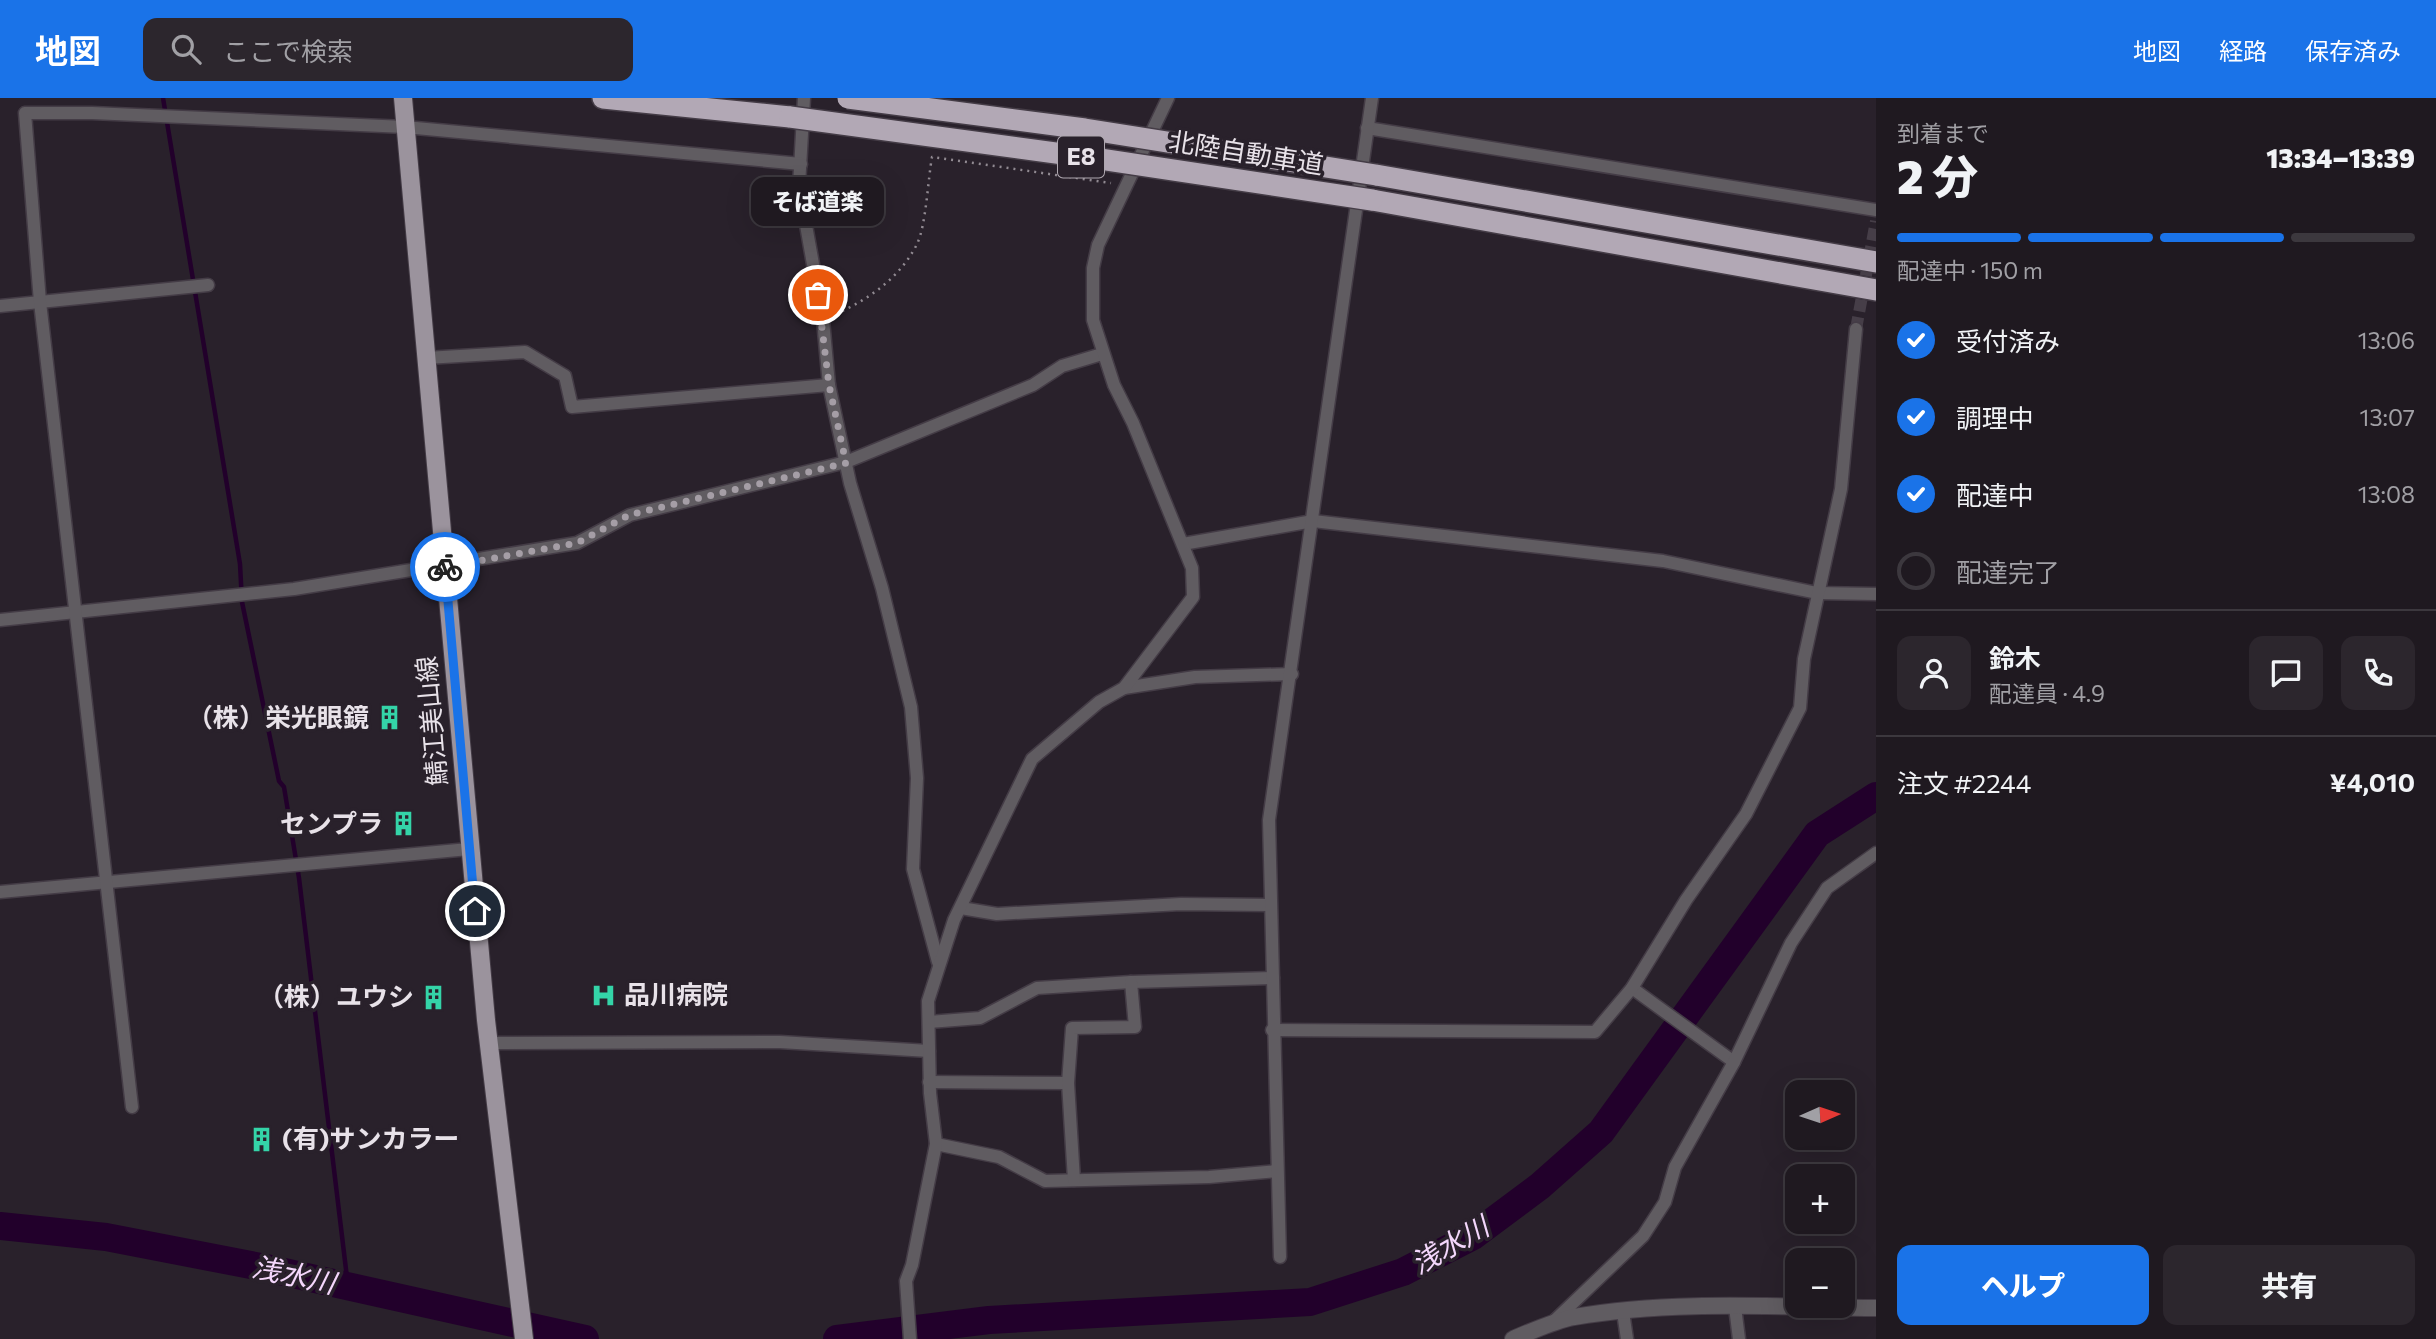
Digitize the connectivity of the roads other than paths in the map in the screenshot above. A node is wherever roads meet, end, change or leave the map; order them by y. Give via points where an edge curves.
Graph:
1 (403, 98) edge
2 (603, 98) edge
3 (804, 98) edge
4 (848, 98) edge
5 (1168, 98) edge
6 (1372, 98) edge
7 (405, 127) junction
8 (1367, 128) junction
9 (801, 164) junction
10 (1876, 210) edge
11 (1876, 262) edge
12 (208, 285) dead end
13 (1876, 290) edge
14 (40, 302) junction
15 (0, 306) edge
16 (1856, 329) tunnel mouth
17 (1102, 354) junction
18 (426, 358) junction
19 (829, 385) junction
20 (846, 463) junction
21 (1313, 521) junction
22 (1183, 544) junction
23 (445, 565) junction
24 (1817, 593) junction
25 (1876, 594) edge
26 (76, 614) junction
27 (0, 620) edge
28 (1292, 674) junction
29 (1124, 688) junction
30 (469, 849) junction
31 (1876, 853) edge
32 (105, 882) junction
33 (0, 892) edge
34 (1269, 905) junction
35 (961, 908) junction
36 (938, 962) junction
37 (1273, 978) junction
38 (1131, 982) junction
39 (1632, 988) junction
40 (929, 1022) junction
41 (1272, 1030) junction
42 (488, 1043) junction
43 (929, 1051) junction
44 (1734, 1062) junction
45 (929, 1082) junction
46 (1068, 1083) junction
47 (132, 1107) dead end
48 (936, 1144) junction
49 (1277, 1171) junction
50 (1074, 1181) junction
51 (1280, 1257) dead end
52 (1735, 1307) junction
53 (1876, 1308) edge
54 (1623, 1312) junction
55 (1549, 1325) junction
56 (524, 1339) edge
57 (910, 1339) edge
58 (1513, 1339) edge
59 (1628, 1339) edge
60 (1739, 1339) edge

1 - 7 main road, 鯖江美山線
2 - 13 highway, 北陸自動車道 / E8, bridge via 790,117 1372,200
3 - 9 street
4 - 11 highway, 北陸自動車道 / E8, bridge via 1085,129 1376,175
5 - 17 street via 1098,245 1093,320
6 - 8 street
7 - 9 street
7 - 14 street via 25,114
7 - 18 main road, 鯖江美山線
8 - 10 street
8 - 21 street
9 - 19 street via 799,186 823,320
12 - 14 street
14 - 15 street
14 - 26 street
16 - 24 street via 1841,489
17 - 20 street via 1062,366 1034,385
17 - 22 street
18 - 19 street via 525,352 565,376 572,407
18 - 23 main road, 鯖江美山線
19 - 20 street
20 - 23 street via 629,515 577,543
20 - 36 street via 911,707 917,778 913,869
21 - 22 street
21 - 24 street via 1663,561
21 - 28 street
22 - 29 street via 1192,568 1193,597
23 - 26 street via 294,589
23 - 30 main road, 鯖江美山線
24 - 25 street
24 - 39 street via 1800,708 1746,814
26 - 27 street
26 - 32 street
28 - 29 street via 1195,677
28 - 34 street via 1269,820
29 - 35 street via 1099,702 1032,759
30 - 32 street
30 - 42 main road, 鯖江美山線
31 - 44 street via 1828,888 1791,943
32 - 33 street
32 - 47 street
34 - 35 street via 1181,904 997,914
34 - 37 street
35 - 36 street
36 - 40 street via 928,1001
37 - 38 street
37 - 41 street
38 - 40 street via 1037,988 980,1018
38 - 46 street via 1135,1027 1072,1028
39 - 41 street via 1595,1032
39 - 44 street
40 - 43 street
41 - 49 street
42 - 43 street via 780,1042
42 - 56 main road, 鯖江美山線
43 - 45 street
44 - 55 street via 1675,1167 1665,1202 1643,1237
45 - 46 street
45 - 48 street
46 - 50 street
48 - 50 street via 999,1157 1045,1181
48 - 57 street via 906,1282
49 - 50 street
49 - 51 street
52 - 53 street
52 - 54 street
52 - 60 street
54 - 55 street via 1572,1317
54 - 59 street
55 - 58 street

